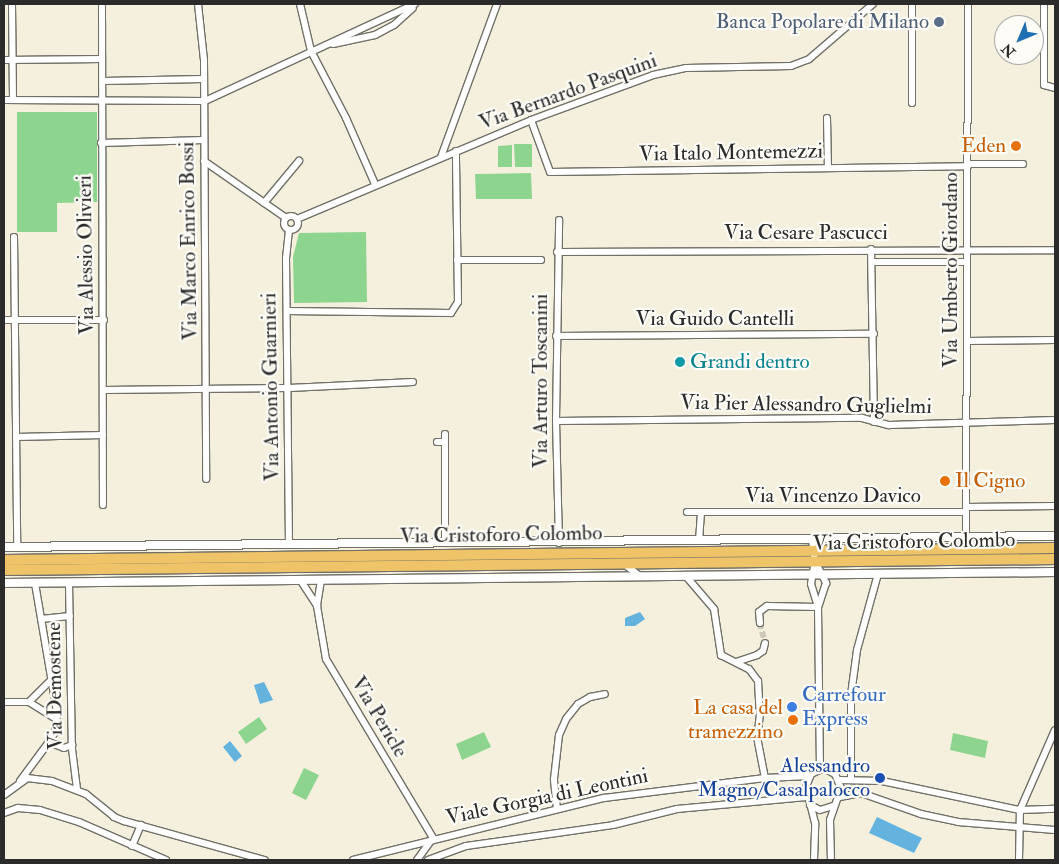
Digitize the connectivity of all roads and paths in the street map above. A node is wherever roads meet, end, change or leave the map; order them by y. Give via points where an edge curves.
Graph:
1 (12, 4) edge
2 (102, 4) edge
3 (198, 4) edge
4 (300, 4) edge
5 (416, 4) edge
6 (498, 4) edge
7 (873, 4) edge
8 (912, 4) edge
9 (968, 4) edge
10 (1044, 6) dead end
11 (327, 45) junction
12 (311, 51) junction
13 (102, 59) junction
14 (4, 60) edge
15 (13, 60) junction
16 (204, 79) junction
17 (102, 81) junction
18 (1055, 88) edge
19 (4, 100) edge
20 (13, 100) junction
21 (102, 100) junction
22 (205, 101) junction
23 (912, 103) dead end
24 (827, 118) dead end
25 (531, 120) junction
26 (204, 140) junction
27 (101, 143) junction
28 (456, 151) junction
29 (441, 157) junction
30 (204, 161) junction
31 (299, 161) dead end
32 (1023, 164) dead end
33 (968, 165) junction
34 (828, 168) junction
35 (375, 184) junction
36 (264, 203) junction
37 (286, 218) junction
38 (297, 219) junction
39 (559, 220) dead end
40 (289, 230) junction
41 (14, 237) dead end
42 (871, 248) junction
43 (967, 250) junction
44 (1055, 250) edge
45 (557, 252) junction
46 (457, 260) junction
47 (541, 260) dead end
48 (872, 262) junction
49 (967, 262) junction
50 (287, 311) junction
51 (4, 320) edge
52 (15, 320) junction
53 (104, 320) junction
54 (874, 334) junction
55 (556, 336) junction
56 (1055, 340) edge
57 (966, 341) junction
58 (413, 382) dead end
59 (289, 388) junction
60 (208, 389) junction
61 (103, 390) junction
62 (1055, 420) edge
63 (556, 421) junction
64 (968, 421) junction
65 (874, 422) junction
66 (445, 434) dead end
67 (103, 435) junction
68 (16, 437) junction
69 (437, 442) dead end
70 (445, 442) junction
71 (206, 479) dead end
72 (103, 505) dead end
73 (1055, 506) edge
74 (966, 510) junction
75 (687, 512) dead end
76 (701, 513) junction
77 (1055, 536) edge
78 (966, 537) junction
79 (984, 538) junction
80 (699, 541) junction
81 (445, 543) junction
82 (559, 543) junction
83 (289, 544) junction
84 (813, 545) junction
85 (4, 547) edge
86 (17, 547) junction
87 (1055, 548) edge
88 (999, 549) junction
89 (1055, 558) edge
90 (4, 560) edge
91 (815, 562) junction
92 (624, 563) junction
93 (4, 570) edge
94 (1055, 572) edge
95 (813, 574) junction
96 (823, 574) junction
97 (878, 574) junction
98 (640, 576) junction
99 (685, 576) junction
100 (321, 580) junction
101 (301, 581) junction
102 (35, 583) junction
103 (69, 583) junction
104 (4, 584) edge
105 (317, 606) junction
106 (818, 607) junction
107 (70, 616) junction
108 (41, 620) junction
109 (760, 623) dead end
110 (765, 642) dead end
111 (736, 662) junction
112 (52, 680) junction
113 (605, 694) dead end
114 (4, 702) edge
115 (29, 702) junction
116 (56, 719) junction
117 (1055, 730) edge
118 (49, 742) junction
119 (72, 745) junction
120 (820, 769) junction
121 (810, 776) junction
122 (765, 778) junction
123 (851, 778) junction
124 (839, 780) junction
125 (20, 781) junction
126 (77, 789) junction
127 (4, 795) edge
128 (840, 796) junction
129 (808, 801) junction
130 (833, 806) junction
131 (557, 809) junction
132 (1055, 809) edge
133 (1020, 810) junction
134 (4, 813) edge
135 (141, 825) junction
136 (1018, 826) junction
137 (1055, 830) edge
138 (433, 838) junction
139 (132, 846) junction
140 (166, 860) edge
141 (265, 860) edge
142 (353, 860) edge
143 (417, 860) edge
144 (428, 860) edge
145 (814, 860) edge
146 (831, 860) edge
147 (1019, 860) edge

1 - 15 street
2 - 13 street, Via Alessio Olivieri
3 - 16 street, Via Marco Enrico Bossi
4 - 12 street
5 - 11 street
5 - 11 street via 394,25 375,36
6 - 29 street
7 - 25 street, Via Bernardo Pasquini via 809,60 792,66 686,68 653,75
8 - 23 street
9 - 33 street, Via Umberto Giordano
10 - 18 street via 1044,85
11 - 12 street
12 - 22 street
12 - 35 street
13 - 15 street
13 - 17 street, Via Alessio Olivieri
14 - 15 street
15 - 20 street
16 - 17 street
16 - 22 street, Via Marco Enrico Bossi
17 - 21 street, Via Alessio Olivieri
19 - 20 street
20 - 21 street
21 - 22 street
21 - 27 street, Via Alessio Olivieri
22 - 26 street, Via Marco Enrico Bossi
24 - 34 street
25 - 28 street, Via Bernardo Pasquini
25 - 34 street, Via Italo Montemezzi via 550,172
26 - 27 street
26 - 30 street, Via Marco Enrico Bossi
27 - 53 street, Via Alessio Olivieri
28 - 29 street, Via Bernardo Pasquini
28 - 46 street
29 - 35 street, Via Bernardo Pasquini
30 - 36 street
30 - 60 street, Via Marco Enrico Bossi
31 - 36 street
32 - 33 street, Via Italo Montemezzi
33 - 34 street, Via Italo Montemezzi
33 - 43 street, Via Umberto Giordano
35 - 38 street, Via Bernardo Pasquini
36 - 37 street
37 - 38 street
37 - 40 street via 285,226
38 - 40 street via 297,228
39 - 45 street, Via Arturo Toscanini
40 - 50 street, Via Antonio Guarnieri
41 - 52 street
42 - 43 street, Via Cesare Pascucci
42 - 45 street, Via Cesare Pascucci
42 - 48 street
43 - 44 street, Via Cesare Pascucci
43 - 49 street, Via Umberto Giordano
45 - 55 street, Via Arturo Toscanini
46 - 47 street
46 - 50 street via 458,302 451,313
48 - 49 street, Via Cesare Pascucci
48 - 54 street
49 - 57 street, Via Umberto Giordano
50 - 59 street, Via Antonio Guarnieri
51 - 52 street
52 - 53 street
52 - 68 street
53 - 61 street, Via Alessio Olivieri
54 - 55 street, Via Guido Cantelli
54 - 65 street
55 - 63 street, Via Arturo Toscanini
56 - 57 street
57 - 64 street, Via Umberto Giordano
58 - 59 street
59 - 60 street
59 - 83 street, Via Antonio Guarnieri
60 - 61 street
60 - 71 street, Via Marco Enrico Bossi
61 - 67 street, Via Alessio Olivieri
62 - 64 street, Via Pier Alessandro Guglielmi
63 - 65 street, Via Pier Alessandro Guglielmi via 863,418
63 - 82 street, Via Arturo Toscanini
64 - 65 street, Via Pier Alessandro Guglielmi via 889,425
64 - 74 street, Via Umberto Giordano
66 - 70 street
67 - 68 street
67 - 72 street, Via Alessio Olivieri
68 - 86 street
69 - 70 street
70 - 81 street
73 - 74 street, Via Vincenzo Davico
74 - 76 street, Via Vincenzo Davico
74 - 78 street, Via Umberto Giordano
75 - 76 street, Via Vincenzo Davico
76 - 80 street
77 - 79 street, Via Cristoforo Colombo
78 - 79 street, Via Cristoforo Colombo
78 - 84 street, Via Cristoforo Colombo
79 - 88 street, Via Cristoforo Colombo
80 - 82 street, Via Cristoforo Colombo
80 - 84 street, Via Cristoforo Colombo
81 - 82 street, Via Cristoforo Colombo
81 - 83 street, Via Cristoforo Colombo
83 - 86 street, Via Cristoforo Colombo
84 - 88 main road, Via Cristoforo Colombo
84 - 90 main road, Via Cristoforo Colombo
84 - 91 street
85 - 86 street, Via Cristoforo Colombo
87 - 88 main road, Via Cristoforo Colombo
89 - 91 main road, Via Cristoforo Colombo
91 - 92 main road, Via Cristoforo Colombo
91 - 95 street
91 - 96 street
92 - 93 main road, Via Cristoforo Colombo
92 - 98 street, Via Cristoforo Colombo
94 - 97 street, Via Cristoforo Colombo
95 - 96 street, Via Cristoforo Colombo
95 - 99 street, Via Cristoforo Colombo
95 - 106 street via 811,584
96 - 97 street, Via Cristoforo Colombo
96 - 106 street via 826,584
97 - 123 street via 858,650 851,695
98 - 99 street, Via Cristoforo Colombo
98 - 100 street, Via Cristoforo Colombo
99 - 111 street via 712,605 719,651
100 - 101 street, Via Cristoforo Colombo
100 - 105 street, Via Pericle
101 - 103 street, Via Cristoforo Colombo
101 - 105 street, Via Pericle
102 - 103 street, Via Cristoforo Colombo
102 - 104 street, Via Cristoforo Colombo
102 - 108 street, Via Demostene
103 - 107 street, Via Demostene
105 - 138 street, Via Pericle via 326,659
106 - 109 street via 767,606 759,612
106 - 120 street
107 - 108 street
107 - 119 street, Via Demostene
108 - 112 street, Via Demostene
110 - 111 street via 763,651
111 - 122 street via 752,671 758,681 760,714 757,738
112 - 115 street
112 - 116 street, Via Demostene
113 - 131 street via 578,704 559,735 554,779
114 - 115 street
115 - 116 street
116 - 118 street, Via Demostene
117 - 133 street via 1031,777
118 - 119 street via 64,748
118 - 125 street, Via Demostene
119 - 126 street, Via Demostene
120 - 121 street
120 - 124 street via 830,770
121 - 122 street, Viale Gorgia di Leontini
121 - 129 street
122 - 131 street, Viale Gorgia di Leontini via 604,798
123 - 124 street
123 - 133 street via 906,784
124 - 128 street
125 - 126 street via 33,778
125 - 127 street
126 - 135 street via 114,817
128 - 130 street
128 - 136 street via 858,793 939,818
129 - 130 street via 820,810
129 - 144 street, Viale Gorgia di Leontini via 677,809 613,825 466,846
129 - 145 street via 815,823
130 - 146 street via 829,829
131 - 138 street, Viale Gorgia di Leontini
132 - 133 street
133 - 136 street
134 - 139 street via 18,808 40,810 79,822
135 - 139 street
135 - 141 street
136 - 137 street
136 - 147 street
138 - 142 street, Viale Gorgia di Leontini
138 - 143 street
139 - 140 street

